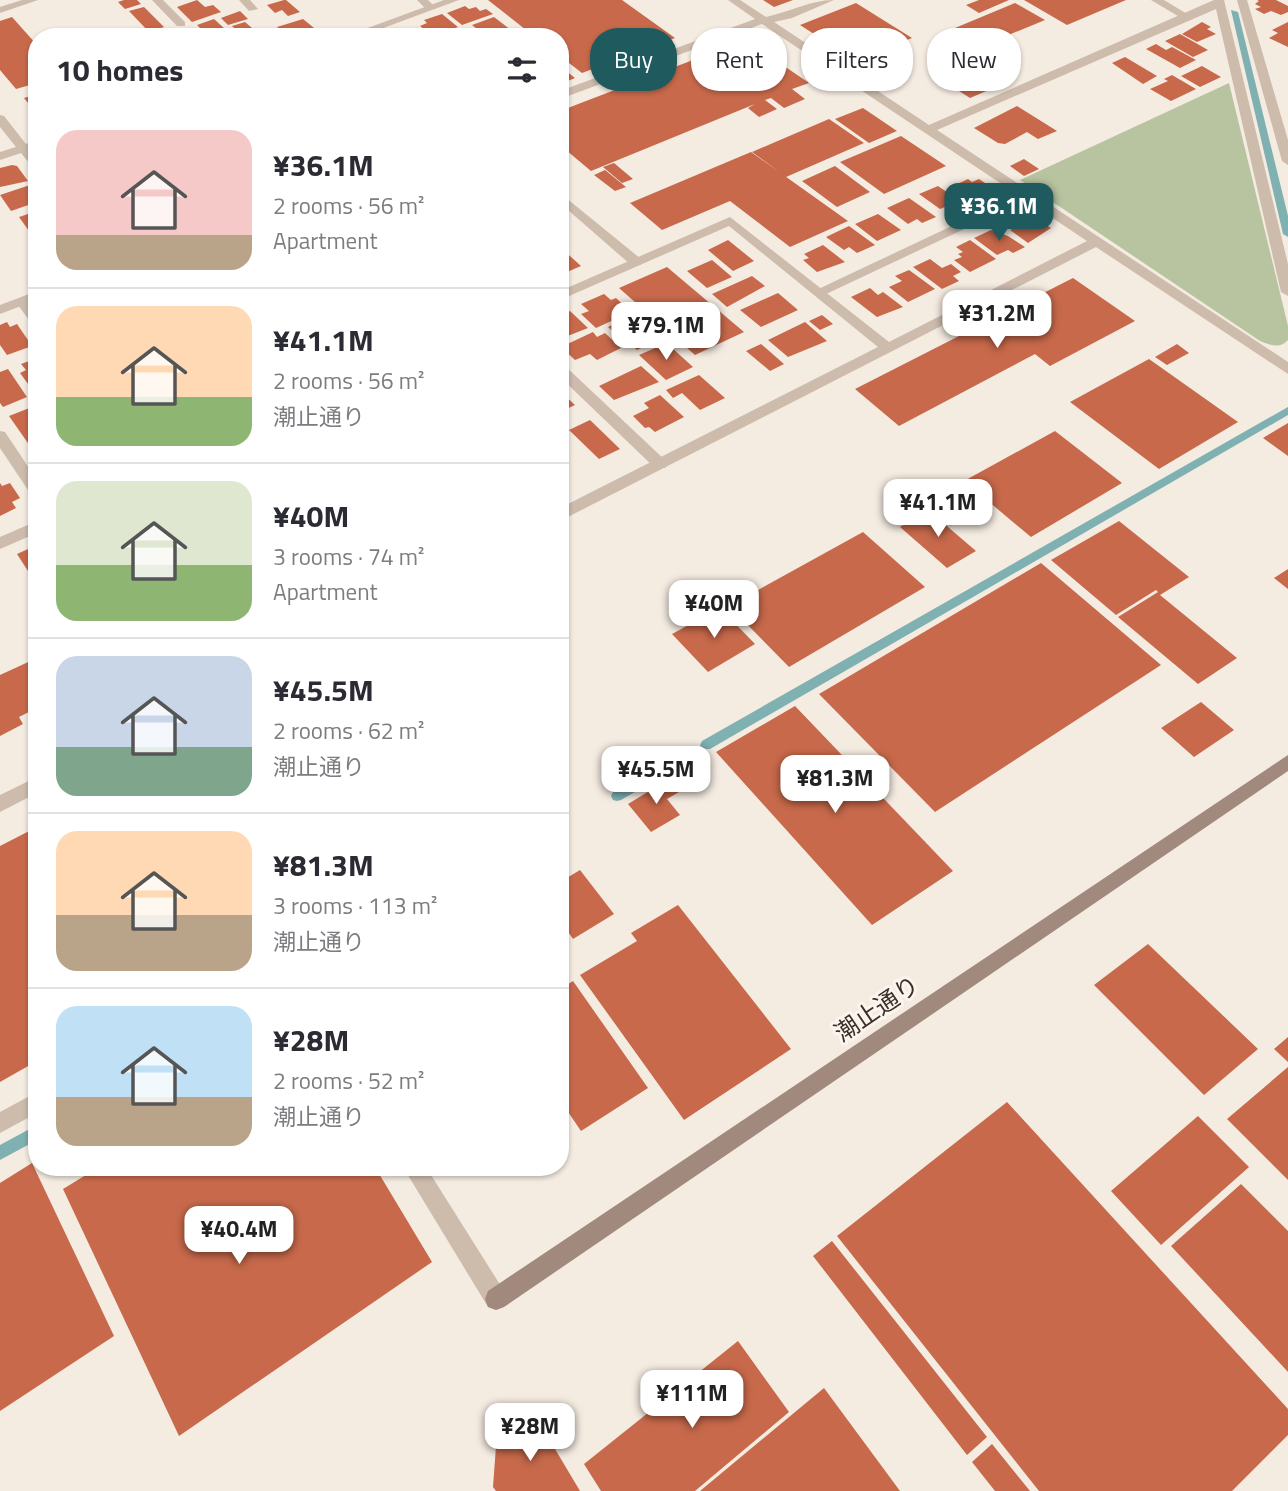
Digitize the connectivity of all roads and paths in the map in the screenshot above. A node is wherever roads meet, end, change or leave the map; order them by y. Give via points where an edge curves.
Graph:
1 (33, 0) edge
2 (157, 0) edge
3 (244, 0) edge
4 (454, 0) edge
5 (733, 0) edge
6 (829, 0) edge
7 (1156, 0) edge
8 (1242, 0) edge
9 (1220, 1) edge
10 (427, 4) edge
11 (253, 9) dead end
12 (0, 10) edge
13 (1187, 17) junction
14 (766, 22) junction
15 (181, 24) dead end
16 (370, 28) edge
17 (569, 92) edge
18 (0, 119) edge
19 (928, 130) junction
20 (1286, 145) edge
21 (28, 147) edge
22 (23, 148) junction
23 (28, 154) edge
24 (0, 156) edge
25 (1288, 161) edge
26 (1026, 195) junction
27 (569, 205) edge
28 (1096, 242) junction
29 (636, 262) junction
30 (569, 292) edge
31 (819, 292) junction
32 (1288, 292) edge
33 (28, 299) edge
34 (22, 301) junction
35 (28, 309) edge
36 (0, 310) edge
37 (888, 348) junction
38 (1287, 367) edge
39 (569, 378) edge
40 (0, 436) edge
41 (660, 464) junction
42 (28, 478) edge
43 (569, 510) edge
44 (28, 531) edge
45 (0, 543) edge
46 (1288, 762) edge
47 (28, 789) edge
48 (0, 804) edge
49 (28, 1107) edge
50 (0, 1123) edge
51 (420, 1176) edge
52 (496, 1299) joint

1 - 12 street
2 - 15 street
3 - 11 street
4 - 10 street
5 - 14 street
6 - 14 street
7 - 13 street
8 - 20 street
9 - 13 street
9 - 32 street
10 - 16 street
13 - 19 street
14 - 17 street via 747,24
14 - 19 street
18 - 22 street
19 - 26 street
20 - 25 street
21 - 22 street
22 - 23 street
22 - 24 street
26 - 28 street
26 - 31 street
27 - 29 street
28 - 37 street
28 - 38 street
29 - 30 street
29 - 31 street via 730,221
31 - 37 street
33 - 34 street
34 - 35 street
34 - 36 street
37 - 41 street
39 - 41 street
40 - 42 street
41 - 43 street
44 - 45 street
46 - 52 street, 潮止通り
47 - 48 street
49 - 50 street
51 - 52 street

